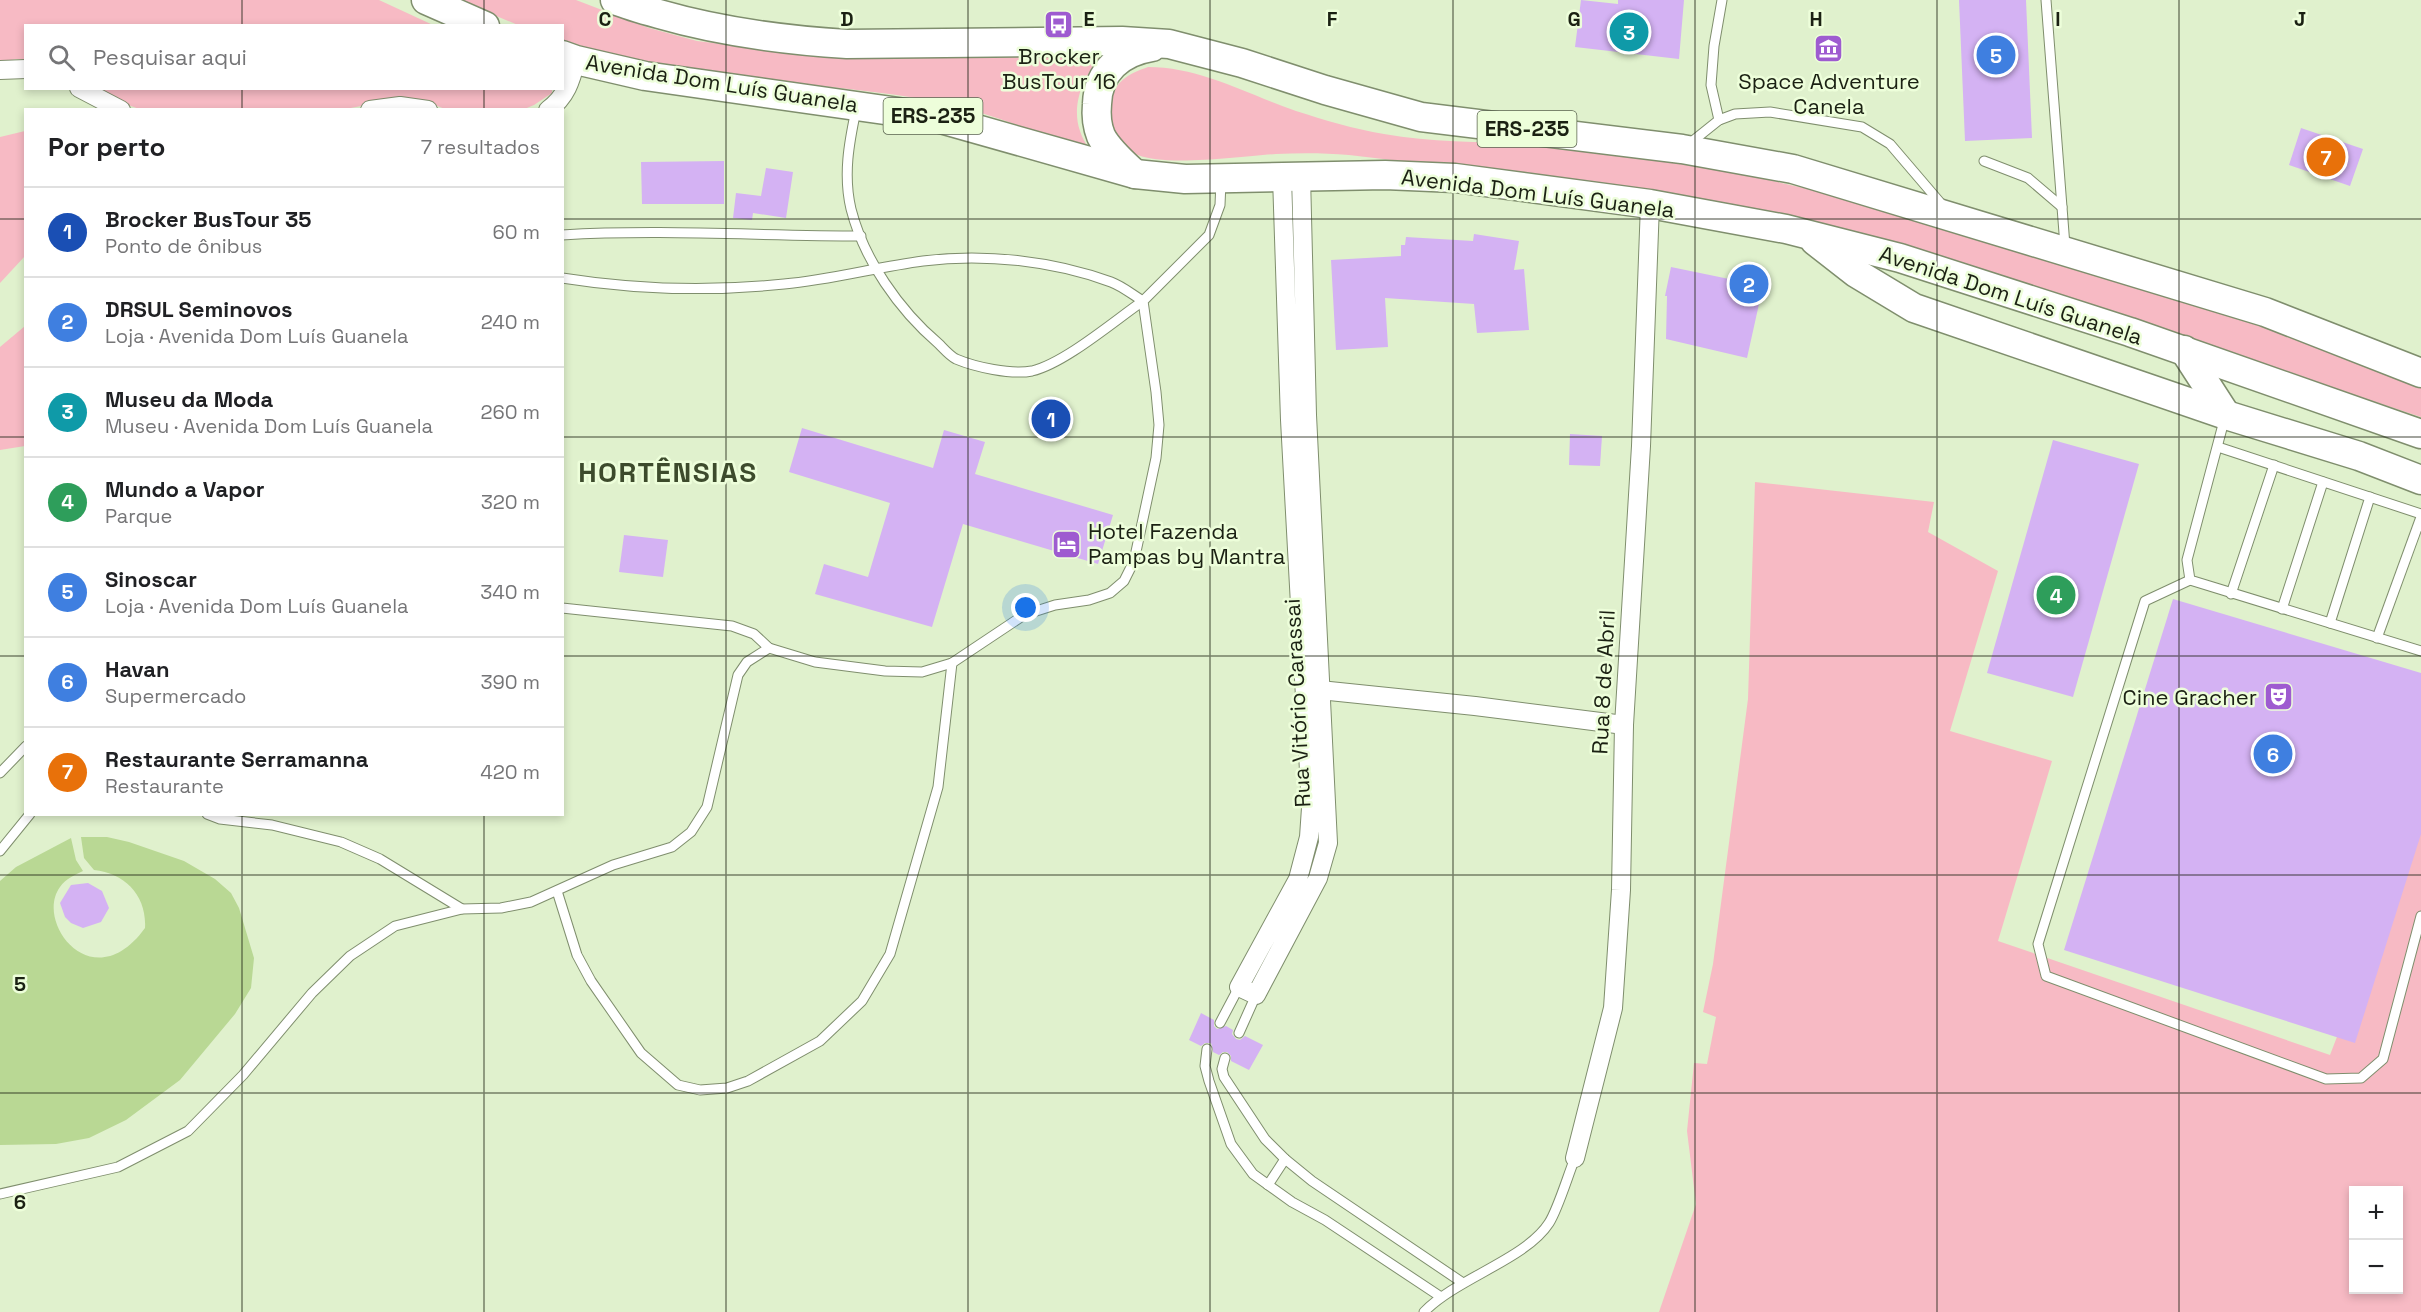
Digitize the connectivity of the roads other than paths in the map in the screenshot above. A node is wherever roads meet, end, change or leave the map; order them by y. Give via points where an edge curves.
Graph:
1 (426, 0) edge
2 (615, 0) edge
3 (1722, 0) edge
4 (2046, 0) edge
5 (480, 24) edge
6 (1169, 44) junction
7 (569, 58) edge
8 (24, 69) edge
9 (0, 70) edge
10 (83, 90) edge
11 (857, 104) junction
12 (556, 107) edge
13 (117, 108) edge
14 (385, 108) edge
15 (414, 108) edge
16 (1719, 120) junction
17 (1682, 149) junction
18 (1984, 161) dead end
19 (1135, 174) junction
20 (1292, 176) junction
21 (1221, 178) junction
22 (1650, 204) junction
23 (2062, 207) junction
24 (1952, 217) junction
25 (1804, 232) junction
26 (564, 235) edge
27 (861, 236) junction
28 (2065, 252) junction
29 (877, 270) junction
30 (564, 278) edge
31 (1143, 301) junction
32 (2184, 350) junction
33 (2421, 373) edge
34 (2226, 415) junction
35 (2421, 434) edge
36 (2218, 447) junction
37 (2274, 465) junction
38 (2421, 480) edge
39 (2323, 482) junction
40 (2370, 497) junction
41 (2421, 516) edge
42 (2190, 580) junction
43 (2231, 594) junction
44 (564, 608) edge
45 (2282, 609) junction
46 (2330, 624) junction
47 (2377, 638) junction
48 (769, 648) junction
49 (2421, 651) edge
50 (952, 663) junction
51 (1312, 689) junction
52 (1624, 725) junction
53 (24, 748) edge
54 (0, 773) edge
55 (28, 816) edge
56 (212, 816) edge
57 (0, 850) edge
58 (557, 891) junction
59 (462, 909) junction
60 (2421, 916) edge
61 (1239, 987) junction
62 (1256, 995) junction
63 (1220, 1023) dead end
64 (1239, 1033) dead end
65 (1207, 1049) dead end
66 (1225, 1058) dead end
67 (1285, 1158) junction
68 (1575, 1158) joint
69 (1268, 1185) junction
70 (0, 1194) edge
71 (1463, 1283) junction
72 (1441, 1297) junction
73 (1424, 1312) edge

1 - 5 main road
2 - 6 main road, ERS-235 via 693,24 803,41
3 - 16 lane via 1712,85
4 - 23 lane
6 - 17 main road, ERS-235 via 1421,117
6 - 19 main road via 1126,54 1108,68 1097,90 1096,116 1101,136
7 - 11 main road, Avenida Dom Luís Guanela / ERS-235 via 726,88
7 - 12 street via 571,81
8 - 9 street
10 - 13 street
11 - 19 main road, Avenida Dom Luís Guanela / ERS-235 via 956,122
11 - 27 lane via 848,148 847,180 851,209
14 - 15 street
16 - 17 lane
16 - 24 lane via 1734,114 1770,112 1862,127 1890,144
17 - 24 main road, ERS-235 via 1794,169
18 - 23 lane via 2028,178
19 - 21 main road, Avenida Dom Luís Guanela / ERS-235
20 - 21 main road, Avenida Dom Luís Guanela / ERS-235
20 - 22 main road, Avenida Dom Luís Guanela / ERS-235 via 1433,176
20 - 51 street, Rua Vitório Carassai via 1290,420
21 - 31 lane via 1220,206 1209,235
22 - 25 main road, Avenida Dom Luís Guanela / ERS-235
22 - 52 street, Rua 8 de Abril via 1641,446
23 - 28 lane
24 - 28 main road, ERS-235
25 - 32 main road, Avenida Dom Luís Guanela / ERS-235 via 1900,258
25 - 34 main road via 1856,273 1914,308
26 - 27 lane via 625,231
27 - 29 lane
28 - 33 main road, ERS-235 via 2265,312
29 - 30 lane via 786,284 712,289 651,289
29 - 31 lane via 924,261 1030,262 1113,283
29 - 31 lane via 916,325 955,358 993,370 1031,371 1061,358
31 - 50 lane via 1159,425 1156,458 1134,561 1124,581 1089,600 1024,615
32 - 34 main road
32 - 35 main road, Avenida Dom Luís Guanela / ERS-235
34 - 36 lane
34 - 38 main road via 2359,456
36 - 37 lane
36 - 42 lane via 2187,560
37 - 39 lane
37 - 43 lane
39 - 40 lane
39 - 45 lane
40 - 41 lane
40 - 46 lane
41 - 47 lane
42 - 43 lane
42 - 60 lane via 2145,601 2038,944 2046,976 2326,1079 2361,1078 2383,1059
43 - 45 lane
44 - 48 lane via 732,626 754,634
45 - 46 lane
46 - 47 lane
47 - 49 lane
48 - 50 lane via 815,662 885,671 922,672
48 - 58 lane via 747,662 738,675 707,807 691,832 672,847 613,865
50 - 58 lane via 938,787 890,954 862,1001 820,1041 748,1081 727,1088 700,1090 678,1085 641,1053 591,981 577,955
51 - 52 street
51 - 61 street, Rua Vitório Carassai via 1311,808 1305,859
51 - 62 street, Rua Vitório Carassai via 1328,843 1318,878
52 - 68 street, Rua 8 de Abril via 1621,890 1613,1008
53 - 54 lane
55 - 57 lane
56 - 59 lane via 272,825 341,842 380,859
58 - 59 lane via 501,908
59 - 70 lane via 395,926 350,956 188,1131 118,1167
61 - 62 street
61 - 63 lane
62 - 64 lane
65 - 69 lane via 1205,1066 1232,1144 1253,1174
66 - 67 lane via 1224,1077 1265,1139
67 - 69 lane
67 - 71 lane via 1312,1181
68 - 71 lane via 1549,1223 1527,1246
69 - 72 lane
71 - 72 lane
72 - 73 lane

